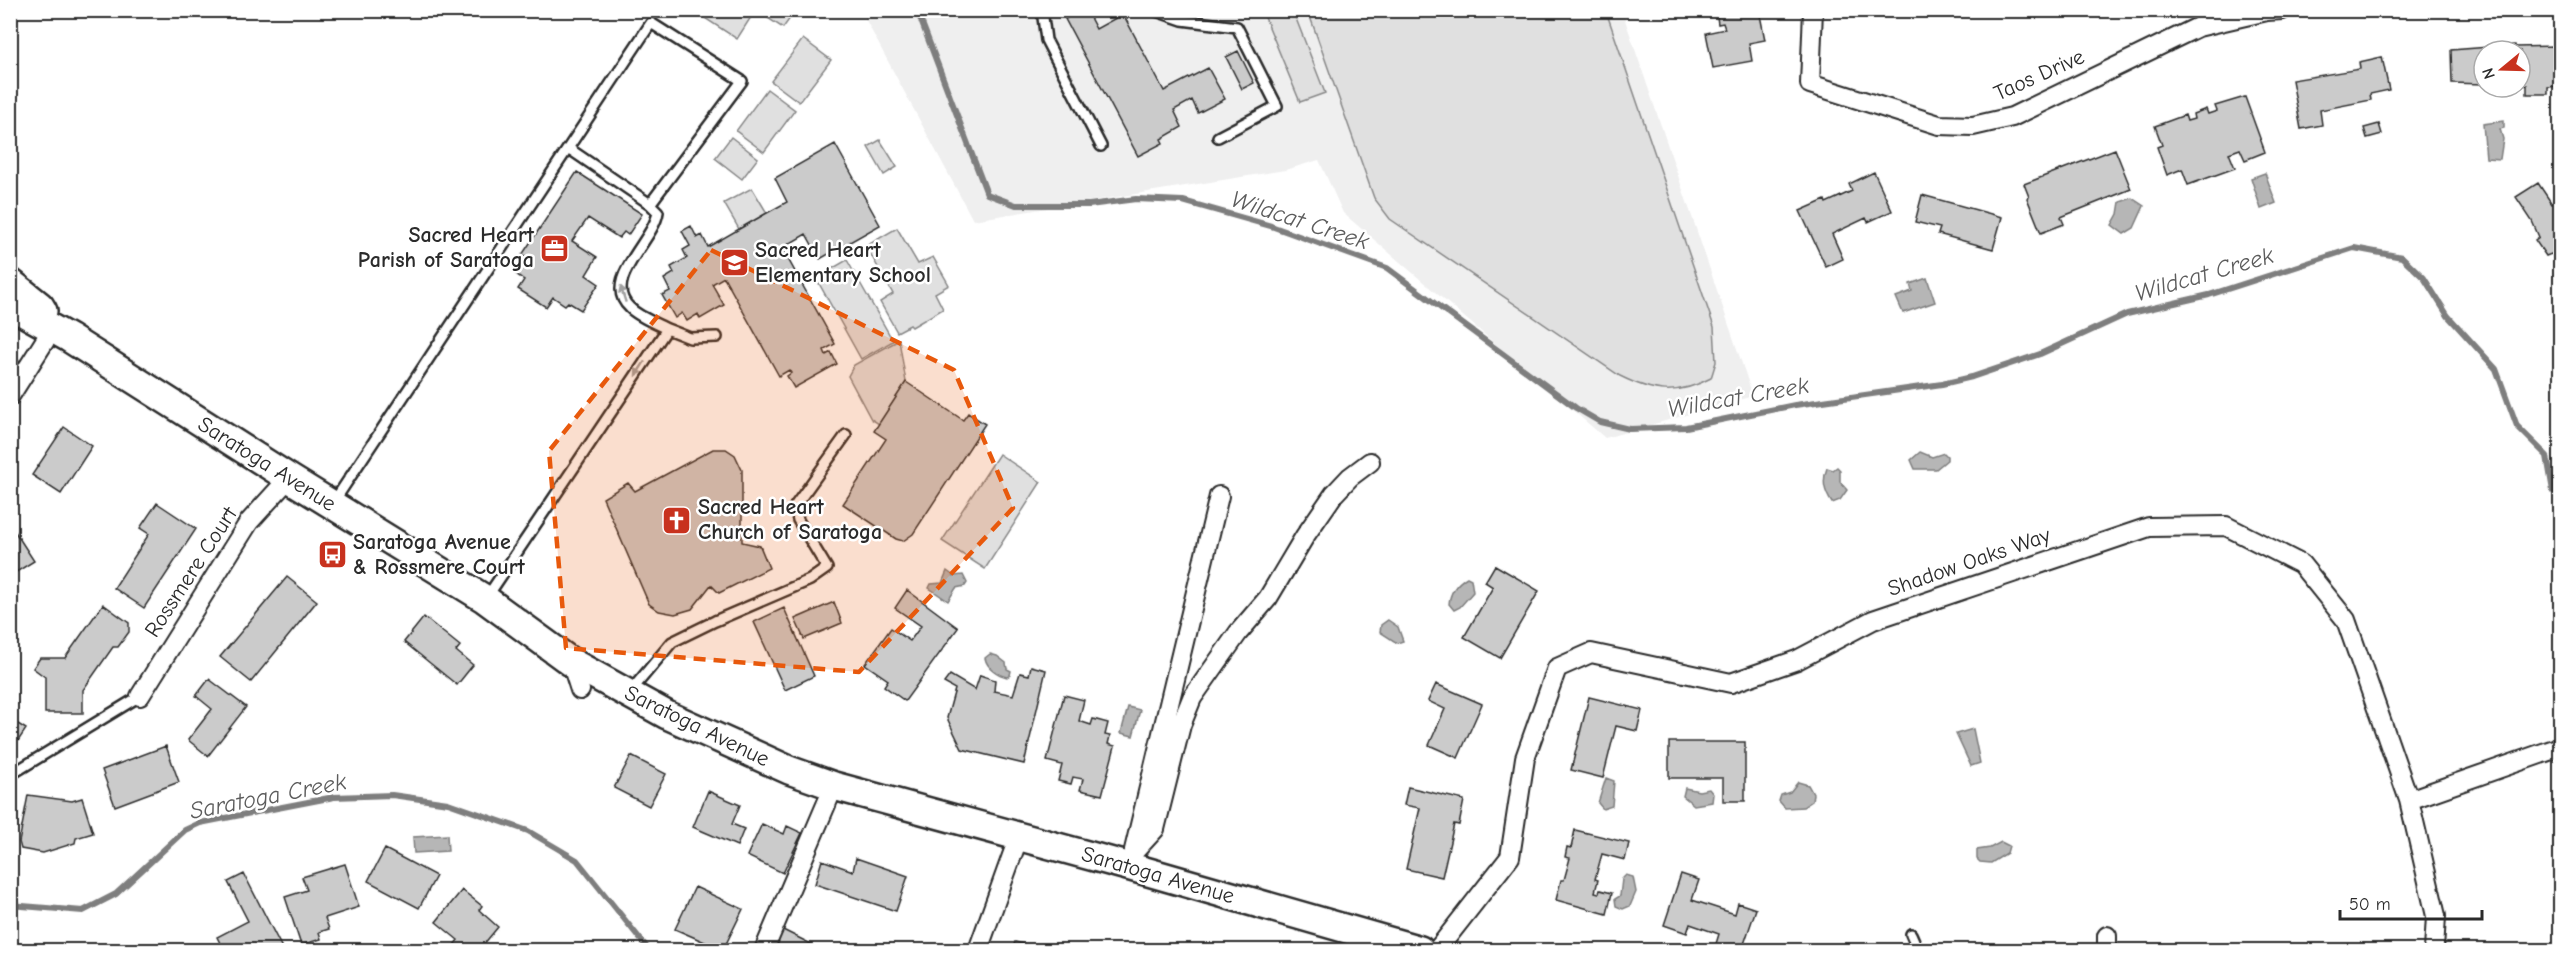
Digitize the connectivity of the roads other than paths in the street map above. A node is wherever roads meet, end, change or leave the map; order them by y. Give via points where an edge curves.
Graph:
1 (1042, 10) edge
2 (1153, 10) edge
3 (1813, 10) edge
4 (2282, 10) edge
5 (1218, 137) dead end
6 (1101, 146) dead end
7 (568, 148) junction
8 (650, 204) junction
9 (10, 282) edge
10 (10, 305) edge
11 (53, 328) junction
12 (666, 329) junction
13 (717, 336) dead end
14 (10, 396) edge
15 (846, 435) dead end
16 (1370, 462) dead end
17 (289, 478) junction
18 (1219, 496) dead end
19 (332, 504) junction
20 (485, 598) junction
21 (571, 662) junction
22 (580, 690) dead end
23 (628, 693) junction
24 (140, 696) joint
25 (2560, 747) edge
26 (10, 775) edge
27 (834, 786) junction
28 (2409, 800) junction
29 (1019, 836) junction
30 (1132, 859) junction
31 (1911, 934) dead end
32 (1381, 945) edge
33 (764, 951) edge
34 (978, 951) edge
35 (1420, 951) edge
36 (1437, 951) edge
37 (1918, 951) edge
38 (2434, 951) edge

1 - 6 lane via 1046,40
2 - 5 lane via 1182,20 1237,27 1276,106
3 - 4 street, Taos Drive via 1810,84 1939,125 1973,126 2012,117 2198,27
7 - 8 lane
7 - 8 lane via 651,23 742,81
7 - 19 lane
12 -> 8 lane via 629,308 620,289 621,278 656,223 658,212
9 - 11 main road, Saratoga Avenue via 40,306
10 - 11 main road, Saratoga Avenue
11 - 14 street
11 - 17 main road, Saratoga Avenue
12 - 13 lane via 690,338
12 -> 20 lane
15 - 23 lane via 795,506 798,520 826,568 810,580 672,642
16 - 30 street via 1334,494 1268,598 1192,698 1181,725 1155,829
17 - 19 main road, Saratoga Avenue
17 - 24 street, Rossmere Court via 249,522
18 - 30 street
19 - 20 main road, Saratoga Avenue
20 - 21 main road, Saratoga Avenue
21 - 22 street
21 - 23 main road, Saratoga Avenue
23 - 27 main road, Saratoga Avenue via 667,715
24 - 26 lane
25 - 28 street
27 - 29 main road, Saratoga Avenue
27 - 33 street
28 - 36 street, Shadow Oaks Way via 2346,620 2301,564 2226,526 2149,527 1873,620 1797,660 1731,682 1591,653 1557,668 1526,758 1510,857
28 - 38 street, Shadow Oaks Way via 2436,916
29 - 30 main road, Saratoga Avenue
29 - 34 street
30 - 32 main road, Saratoga Avenue
31 - 37 lane
32 - 35 main road, Saratoga Avenue

